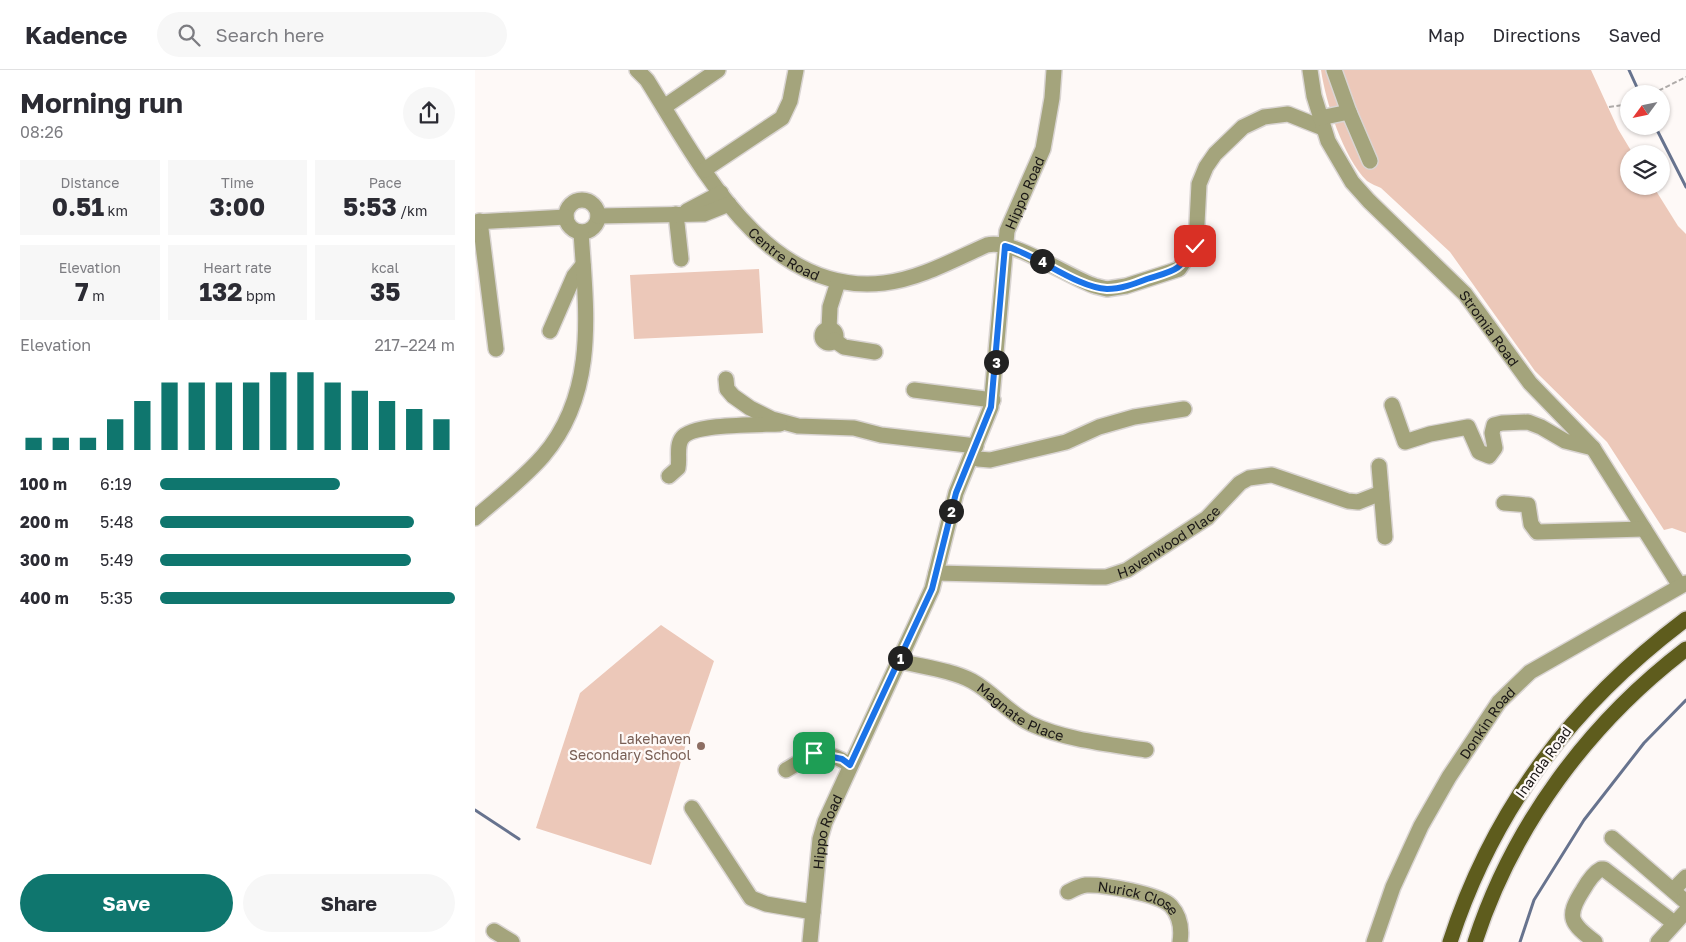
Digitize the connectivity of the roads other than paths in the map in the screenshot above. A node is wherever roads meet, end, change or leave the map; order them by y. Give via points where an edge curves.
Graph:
1 (637, 70) edge
2 (718, 70) edge
3 (796, 70) edge
4 (1054, 70) edge
5 (1311, 70) edge
6 (1334, 70) edge
7 (664, 107) junction
8 (1349, 112) junction
9 (1322, 123) junction
10 (1370, 161) dead end
11 (704, 170) junction
12 (725, 199) junction
13 (679, 214) junction
14 (598, 216) junction
15 (566, 217) junction
16 (477, 221) edge
17 (581, 232) junction
18 (1005, 246) junction
19 (681, 259) dead end
20 (583, 265) junction
21 (838, 282) junction
22 (550, 331) dead end
23 (496, 349) dead end
24 (875, 352) dead end
25 (726, 379) dead end
26 (914, 390) dead end
27 (993, 400) junction
28 (1392, 404) dead end
29 (1184, 409) dead end
30 (789, 423) junction
31 (1593, 448) junction
32 (974, 450) junction
33 (1379, 466) dead end
34 (669, 476) dead end
35 (1381, 492) junction
36 (1504, 502) dead end
37 (475, 518) edge
38 (1644, 529) junction
39 (1385, 537) dead end
40 (936, 573) junction
41 (1683, 585) edge
42 (1686, 619) edge
43 (1686, 649) edge
44 (899, 661) junction
45 (1146, 750) dead end
46 (850, 765) junction
47 (786, 770) dead end
48 (692, 808) dead end
49 (1612, 838) dead end
50 (1686, 876) edge
51 (1673, 890) junction
52 (1068, 892) dead end
53 (1686, 902) edge
54 (1686, 910) edge
55 (813, 912) junction
56 (1674, 923) junction
57 (494, 931) dead end
58 (512, 942) edge
59 (809, 942) edge
60 (1180, 942) edge
61 (1373, 942) edge
62 (1450, 942) edge
63 (1475, 942) edge
64 (1595, 942) edge
65 (1658, 942) edge

1 - 7 street, Centre Road
2 - 7 street
3 - 11 street via 790,101 782,118
4 - 18 street, Hippo Road via 1043,150 1008,227
5 - 9 street, Stromia Road
6 - 8 street
7 - 11 street, Centre Road
8 - 9 street
8 - 10 street
9 - 18 street via 1295,115 1265,118 1243,128 1215,154 1199,184 1196,243 1179,269 1126,286 1100,288
9 - 31 street, Stromia Road via 1352,182 1465,294 1530,383
11 - 12 street, Centre Road
12 - 13 street
12 - 21 street, Centre Road via 753,232 774,250 817,276
13 - 14 street
13 - 19 street
14 - 15 street via 594,206 584,201 574,203
14 - 17 street via 595,226
15 - 16 street
15 - 17 street via 573,229
16 - 23 street
17 - 20 street
18 - 21 street, Centre Road via 998,243 987,245 930,270 886,283
18 - 27 street, Hippo Road
20 - 22 street via 574,276
20 - 37 street via 585,361 568,417 543,457
21 - 24 street via 830,307 832,334 844,347
25 - 30 street via 725,386 729,392 750,408
26 - 27 street
27 - 32 street, Hippo Road
28 - 31 street via 1405,442 1467,427 1479,452 1489,456 1495,448 1494,426 1528,422 1565,441
29 - 32 street via 1134,417 1099,427 1066,442 990,460 978,459
30 - 32 street via 854,428
30 - 34 street via 689,432 680,443 678,468
31 - 38 street, Stromia Road
32 - 40 street, Hippo Road via 956,493
33 - 35 street
35 - 39 street
35 - 40 street, Havenwood Place via 1358,502 1348,501 1286,479 1261,475 1240,483 1207,518 1117,574 1094,577
36 - 38 street via 1528,505 1531,524 1537,532
38 - 41 street, Stromia Road
40 - 44 street, Hippo Road via 932,589
41 - 61 street, Donkin Road via 1530,672 1499,702 1421,826 1393,887
42 - 62 main road, Inanda Road via 1612,680 1540,764 1505,816 1477,872
43 - 63 main road, Inanda Road via 1639,688 1591,737 1556,783 1498,884
44 - 45 street, Magnate Place via 968,679 1013,714 1042,728
44 - 46 street, Hippo Road
46 - 47 street via 842,759 814,753
46 - 55 street, Hippo Road via 819,839
48 - 55 street via 751,898 766,904
49 - 51 street
50 - 51 street
51 - 53 street
52 - 60 street, Nurick Close via 1092,885 1156,896 1170,905 1177,915 1181,926
54 - 56 street
55 - 59 street, Hippo Road
56 - 64 street via 1601,869 1584,888 1571,911 1574,923
56 - 65 street
57 - 58 street

